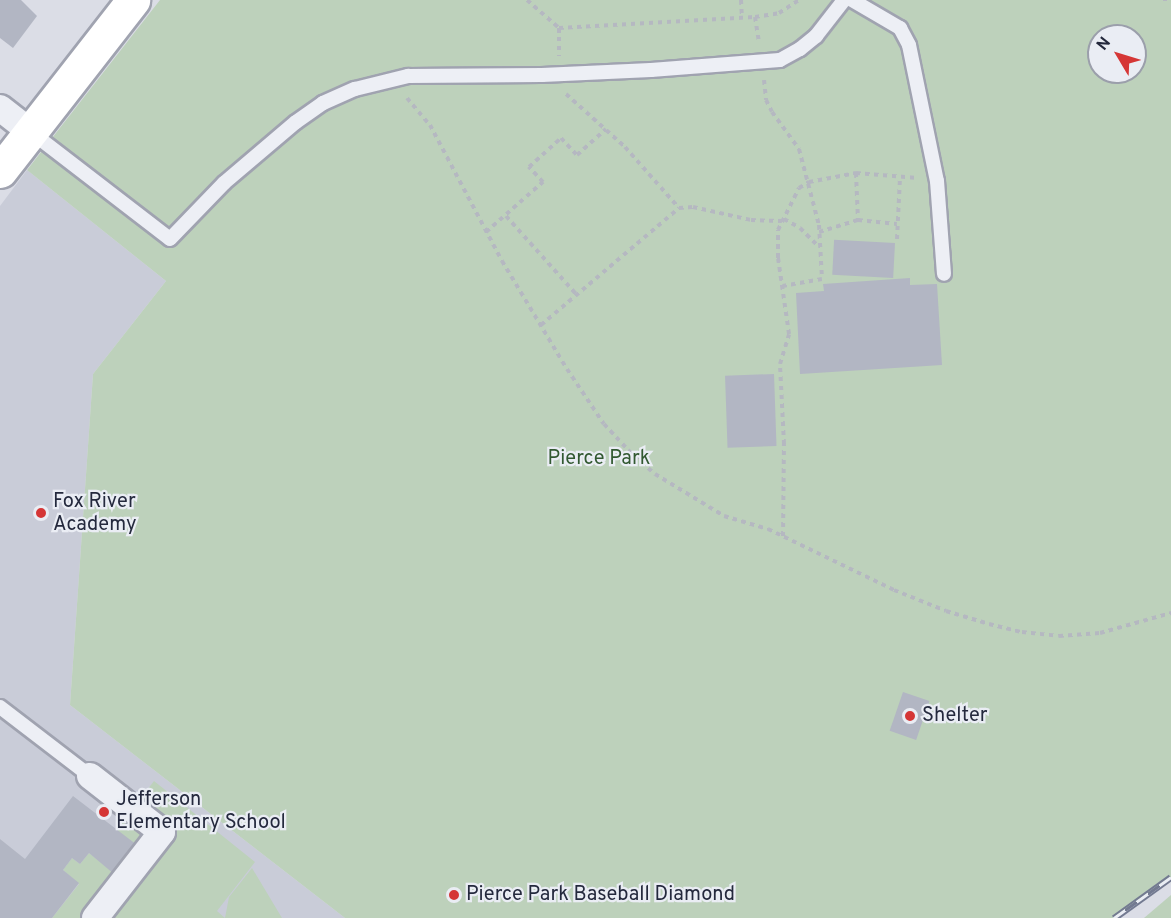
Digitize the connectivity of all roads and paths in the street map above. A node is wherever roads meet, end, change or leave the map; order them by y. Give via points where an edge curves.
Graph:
1 (133, 0) edge
2 (527, 0) edge
3 (741, 0) edge
4 (799, 0) edge
5 (844, 0) edge
6 (852, 0) edge
7 (742, 18) junction
8 (764, 80) dead end
9 (385, 82) junction
10 (561, 90) dead end
11 (0, 108) edge
12 (606, 129) junction
13 (31, 132) junction
14 (0, 171) edge
15 (856, 173) junction
16 (936, 174) junction
17 (900, 177) junction
18 (809, 182) junction
19 (679, 208) junction
20 (506, 216) junction
21 (783, 220) junction
22 (858, 220) junction
23 (897, 224) junction
24 (486, 232) junction
25 (819, 232) junction
26 (897, 239) dead end
27 (819, 246) junction
28 (944, 274) dead end
29 (783, 286) junction
30 (577, 295) junction
31 (541, 325) junction
32 (783, 536) junction
33 (1171, 613) edge
34 (0, 707) edge
35 (90, 776) joint
36 (95, 918) edge

1 - 13 main road
2 - 7 path via 559,28
3 - 7 path
4 - 7 path via 779,13
5 - 9 lane via 816,36 780,60 651,70 408,76
6 - 16 lane via 895,24 904,34 916,68
8 - 18 path via 766,100 799,149
9 - 13 lane via 339,95 309,112 224,183 170,238
9 - 24 path via 410,101 430,125
10 - 12 path
11 - 13 street
12 - 19 path
12 - 20 path via 577,155 561,138 529,167 543,182
13 - 14 main road
15 - 17 path
15 - 18 path
15 - 22 path
16 - 17 path
16 - 28 lane
17 - 23 path
18 - 21 path via 799,188
18 - 25 path
19 - 21 path via 693,207 751,220
19 - 30 path
20 - 24 path
20 - 30 path
21 - 27 path via 800,228
21 - 29 path via 778,243
22 - 23 path
22 - 25 path
23 - 26 path
24 - 31 path
25 - 27 path
27 - 29 path via 822,279
29 - 32 path via 789,334 780,364
30 - 31 path
31 - 32 path via 586,399 635,456 656,474 724,516
32 - 33 path via 945,611 1022,632 1059,636 1100,633
34 - 35 lane
35 - 36 street via 162,832

